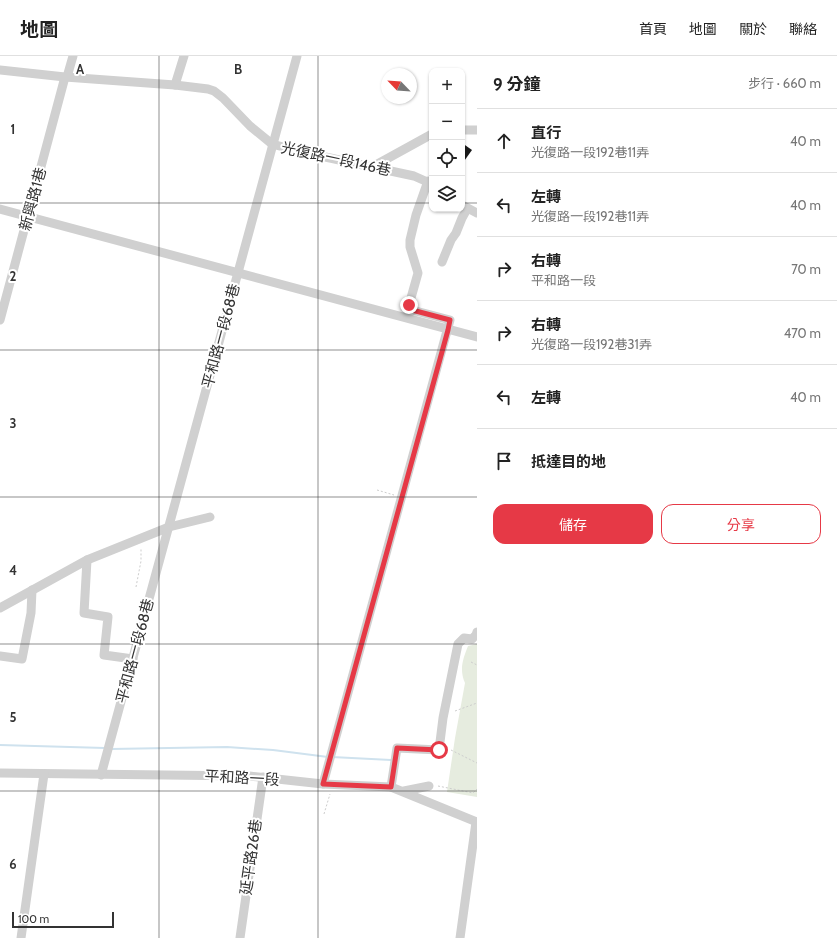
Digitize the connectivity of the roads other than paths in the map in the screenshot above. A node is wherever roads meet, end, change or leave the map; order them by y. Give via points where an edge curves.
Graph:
1 (73, 56) edge
2 (184, 56) edge
3 (296, 56) edge
4 (0, 70) edge
5 (66, 77) junction
6 (175, 85) junction
7 (465, 130) edge
8 (477, 130) edge
9 (429, 136) edge
10 (272, 144) junction
11 (372, 167) junction
12 (429, 183) edge
13 (429, 185) edge
14 (465, 207) edge
15 (0, 209) edge
16 (464, 212) edge
17 (477, 213) edge
18 (28, 217) junction
19 (442, 262) dead end
20 (238, 274) junction
21 (0, 320) edge
22 (448, 330) junction
23 (477, 337) edge
24 (210, 517) dead end
25 (169, 527) junction
26 (87, 560) junction
27 (32, 590) junction
28 (0, 608) edge
29 (477, 632) edge
30 (0, 656) edge
31 (133, 659) junction
32 (0, 773) edge
33 (44, 774) junction
34 (101, 775) junction
35 (263, 777) junction
36 (323, 784) junction
37 (429, 786) road end
38 (391, 787) junction
39 (404, 791) junction
40 (477, 822) edge
41 (21, 938) edge
42 (240, 938) edge
43 (460, 938) edge

1 - 5 street, 新興路1巷
2 - 6 street
3 - 10 street, 平和路一段68巷
4 - 5 street, 光復路一段146巷
5 - 6 street, 光復路一段146巷
5 - 18 street, 新興路1巷
6 - 10 street, 光復路一段146巷 via 202,87 214,91
7 - 8 street
9 - 11 street
10 - 11 street, 光復路一段146巷
10 - 20 street, 平和路一段68巷
11 - 12 street, 光復路一段146巷 via 414,176
13 - 22 street via 416,215 410,240 418,273 409,305 412,310 450,320
14 - 17 street
15 - 18 street
16 - 19 street
18 - 20 street
18 - 21 street, 新興路1巷
20 - 22 street
20 - 25 street, 平和路一段68巷
22 - 23 street
22 - 36 street
24 - 25 street
25 - 26 street
25 - 31 street, 平和路一段68巷
26 - 27 street
26 - 31 street via 84,613 108,617 104,655
27 - 28 street
27 - 30 street via 31,613 22,659
29 - 38 street via 472,639 464,638 458,644 439,750 397,748
31 - 34 street, 平和路一段68巷
32 - 33 street, 平和路一段
33 - 34 street, 平和路一段
33 - 41 street
34 - 35 street, 平和路一段
35 - 36 street, 平和路一段
35 - 42 street, 延平路26巷
36 - 38 street, 平和路一段
37 - 39 street
38 - 39 street, 平和路一段
39 - 40 street, 平和路一段
40 - 43 street

